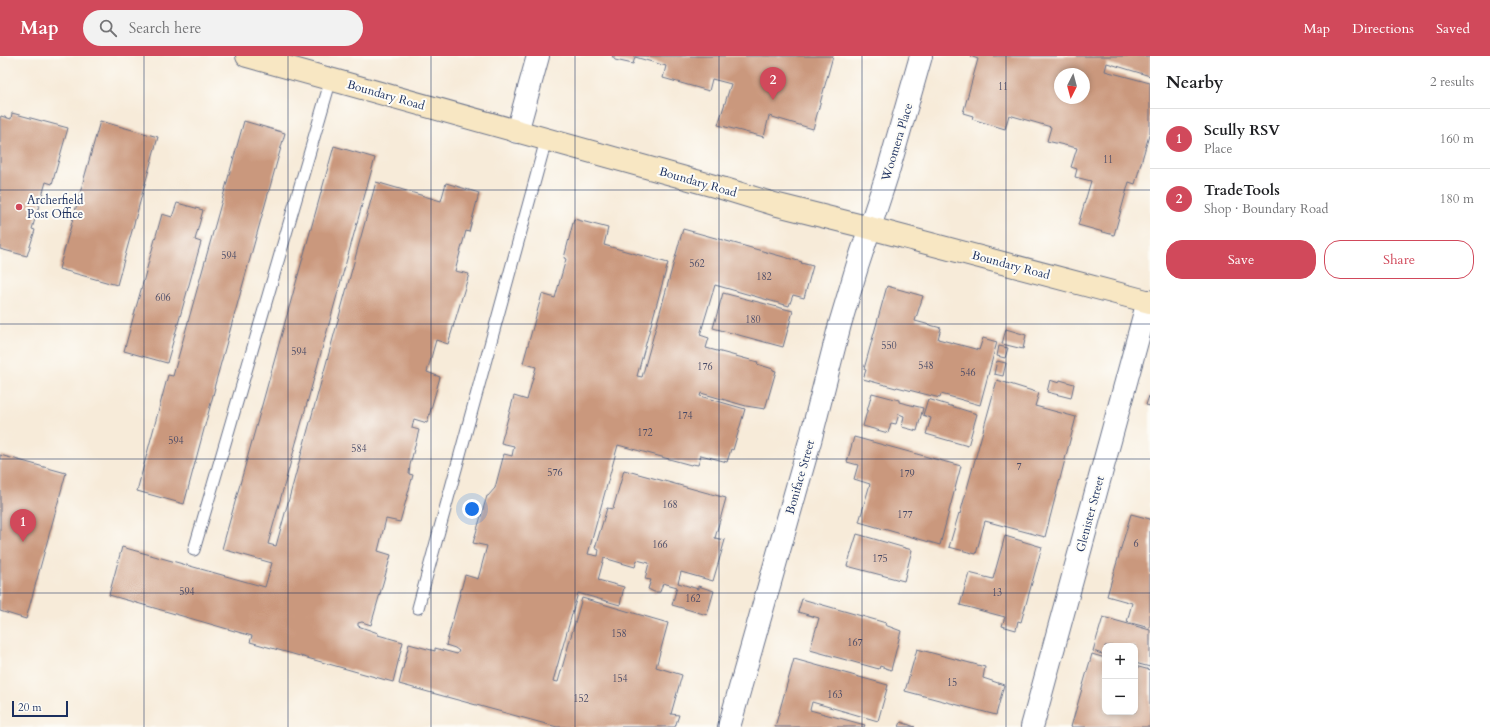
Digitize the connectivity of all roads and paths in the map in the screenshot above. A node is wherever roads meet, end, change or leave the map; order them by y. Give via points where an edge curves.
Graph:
1 (247, 56) edge
2 (538, 56) edge
3 (921, 56) edge
4 (331, 79) junction
5 (517, 132) junction
6 (546, 140) junction
7 (870, 228) junction
8 (1149, 302) edge
9 (194, 550) dead end
10 (418, 608) dead end
11 (729, 727) edge
12 (1032, 727) edge

1 - 4 main road, Boundary Road
2 - 5 street
3 - 7 street, Woomera Place
4 - 5 main road, Boundary Road
4 - 9 lane
5 - 6 main road, Boundary Road
6 - 7 main road, Boundary Road via 774,204
6 - 10 lane
7 - 8 main road, Boundary Road
7 - 11 street, Boniface Street via 840,324 810,441
8 - 12 street, Glenister Street

